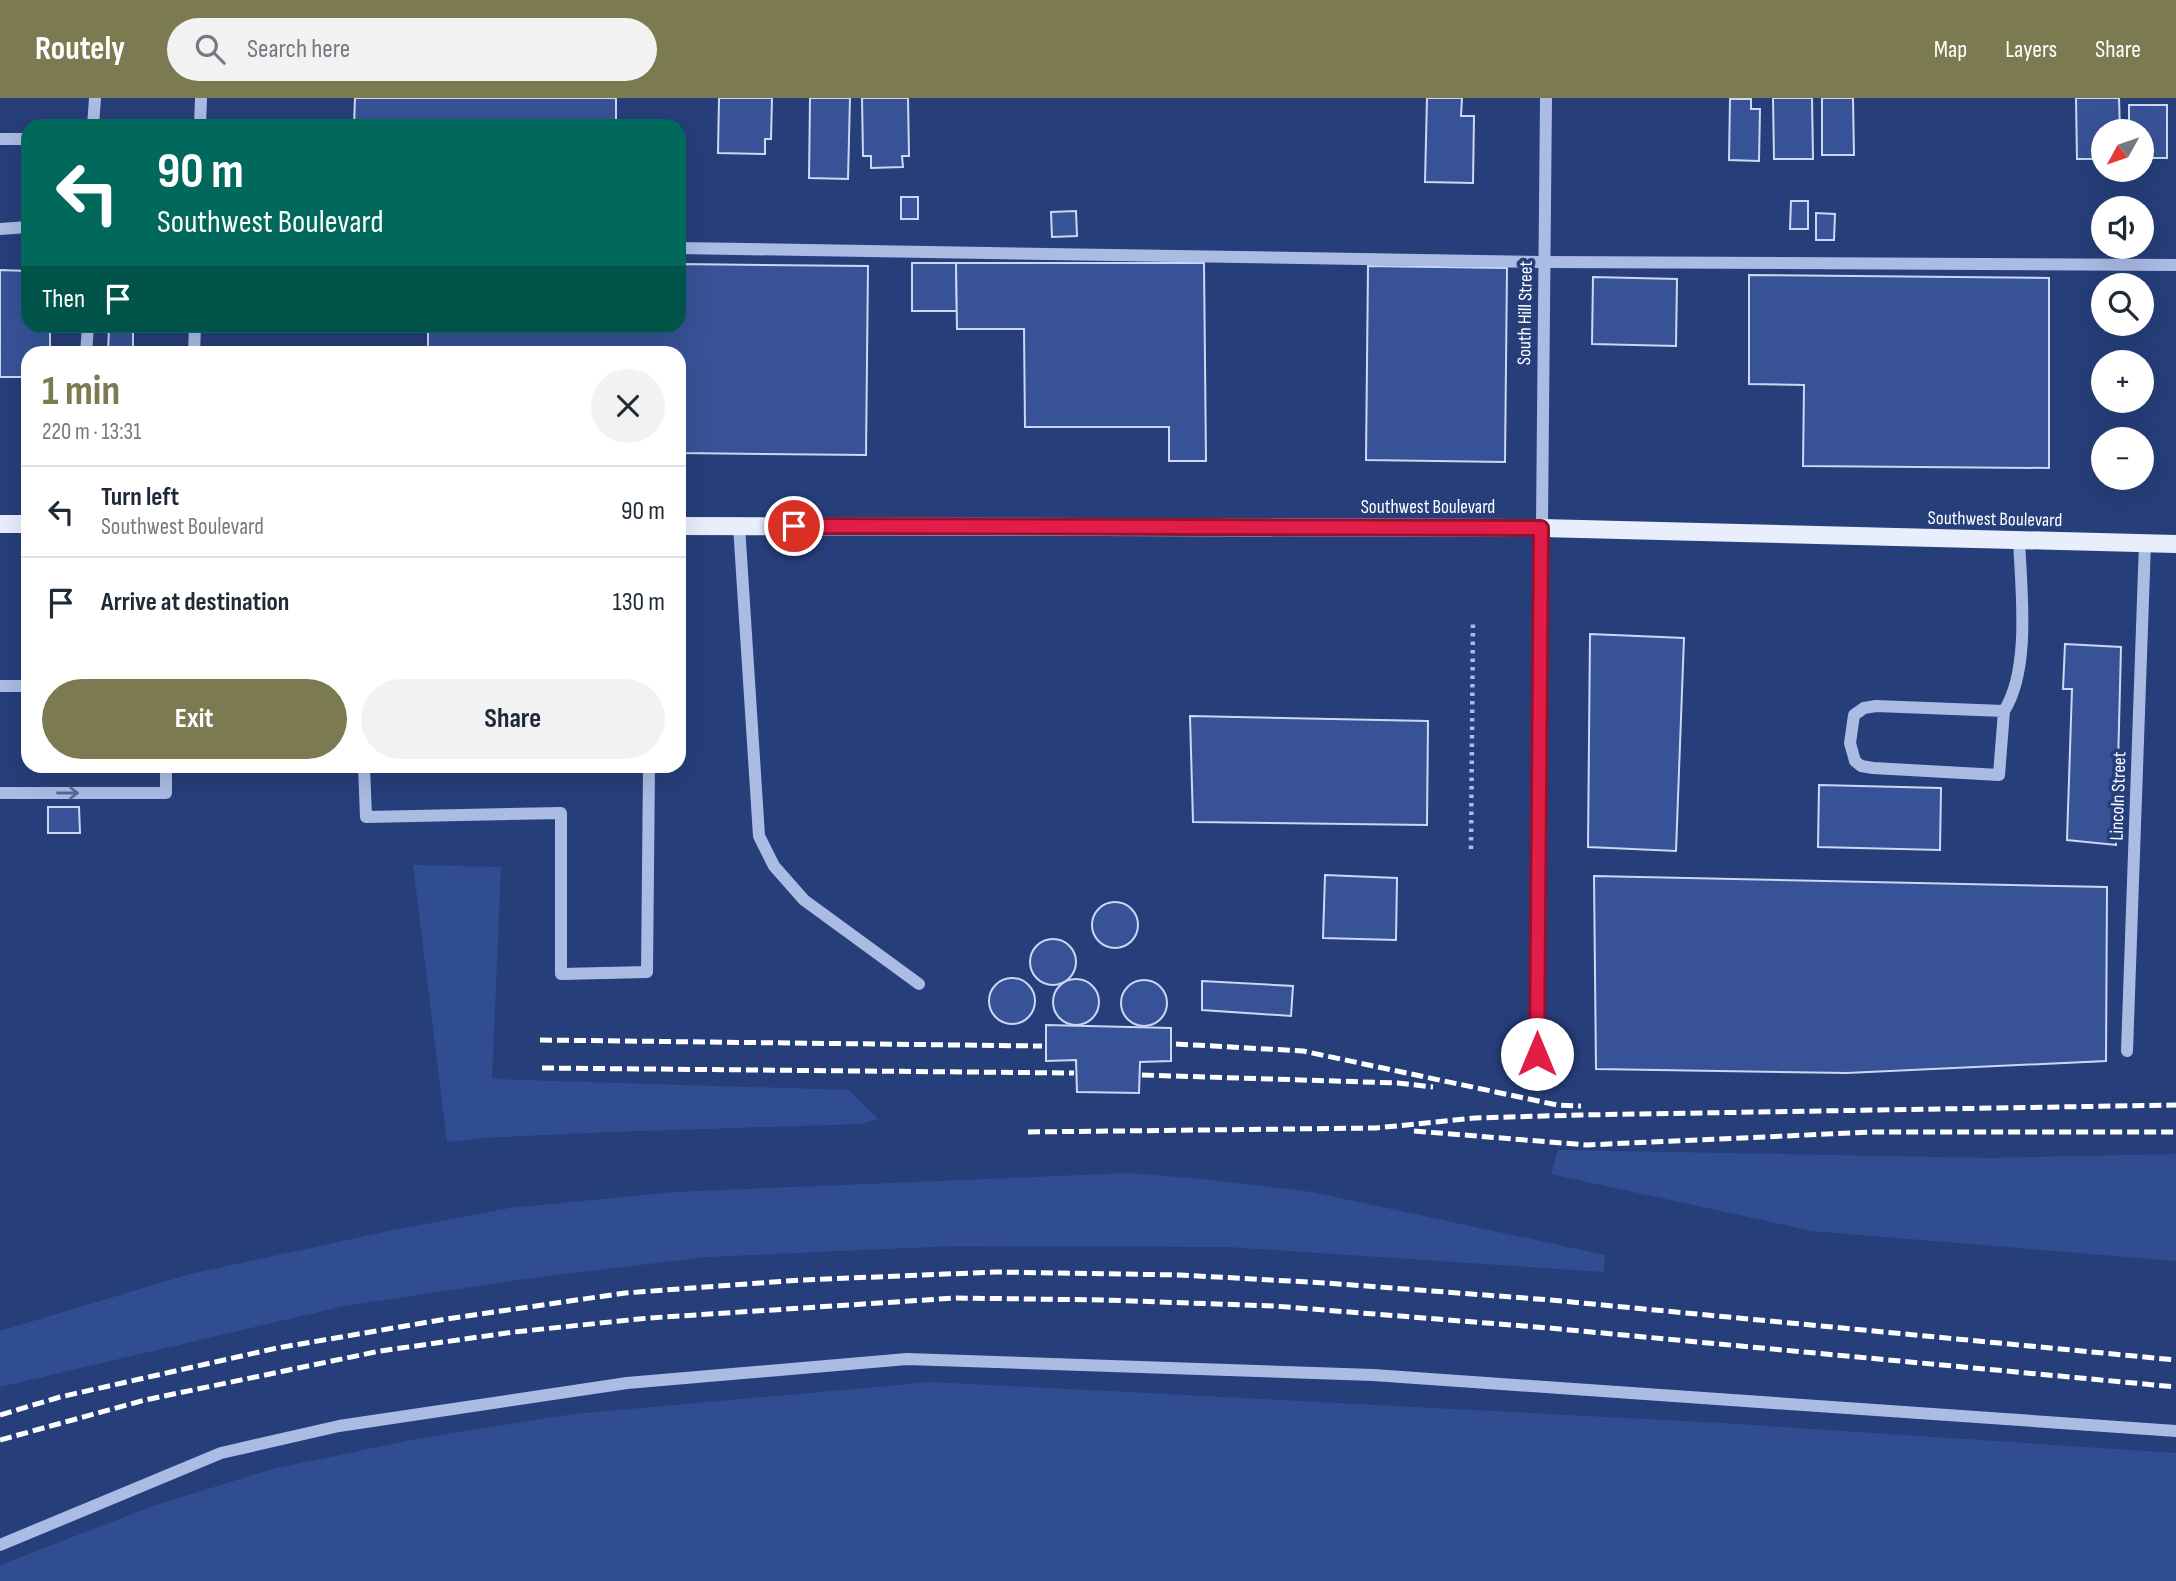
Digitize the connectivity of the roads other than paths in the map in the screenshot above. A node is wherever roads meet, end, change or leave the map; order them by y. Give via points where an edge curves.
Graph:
1 (95, 98) edge
2 (201, 98) edge
3 (1546, 98) edge
4 (94, 119) edge
5 (200, 119) edge
6 (0, 139) edge
7 (21, 139) edge
8 (21, 228) edge
9 (0, 229) edge
10 (686, 248) edge
11 (1544, 262) junction
12 (2176, 265) edge
13 (0, 524) edge
14 (21, 524) edge
15 (686, 526) edge
16 (739, 526) junction
17 (1541, 528) junction
18 (2019, 540) junction
19 (2145, 543) junction
20 (2176, 544) edge
21 (0, 686) edge
22 (21, 686) edge
23 (2004, 711) junction
24 (166, 773) edge
25 (363, 773) edge
26 (649, 773) edge
27 (0, 793) edge
28 (919, 984) dead end
29 (2127, 1051) dead end
30 (1537, 1054) dead end
31 (2176, 1431) edge
32 (0, 1545) edge

1 - 4 street
2 - 5 street
3 - 11 street, South Hill Street
6 - 7 street
8 - 9 street
10 - 11 street
11 - 12 street
11 - 17 street, South Hill Street
13 - 14 main road
15 - 16 main road, Southwest Boulevard
16 - 17 main road, Southwest Boulevard
16 - 28 street via 759,835 774,866 804,900
17 - 18 main road, Southwest Boulevard
17 - 30 street, South Hill Street
18 - 19 main road, Southwest Boulevard
18 - 23 street via 2022,631 2014,695
19 - 20 main road, Southwest Boulevard
19 - 29 street, Lincoln Street
21 - 22 street
23 - 23 street via 1864,708 1854,715 1850,743 1861,766 1999,775
27 -> 24 street via 166,793
25 - 26 street via 366,817 561,813 561,974 647,972
31 - 32 street via 1373,1375 907,1359 627,1383 339,1426 221,1453

